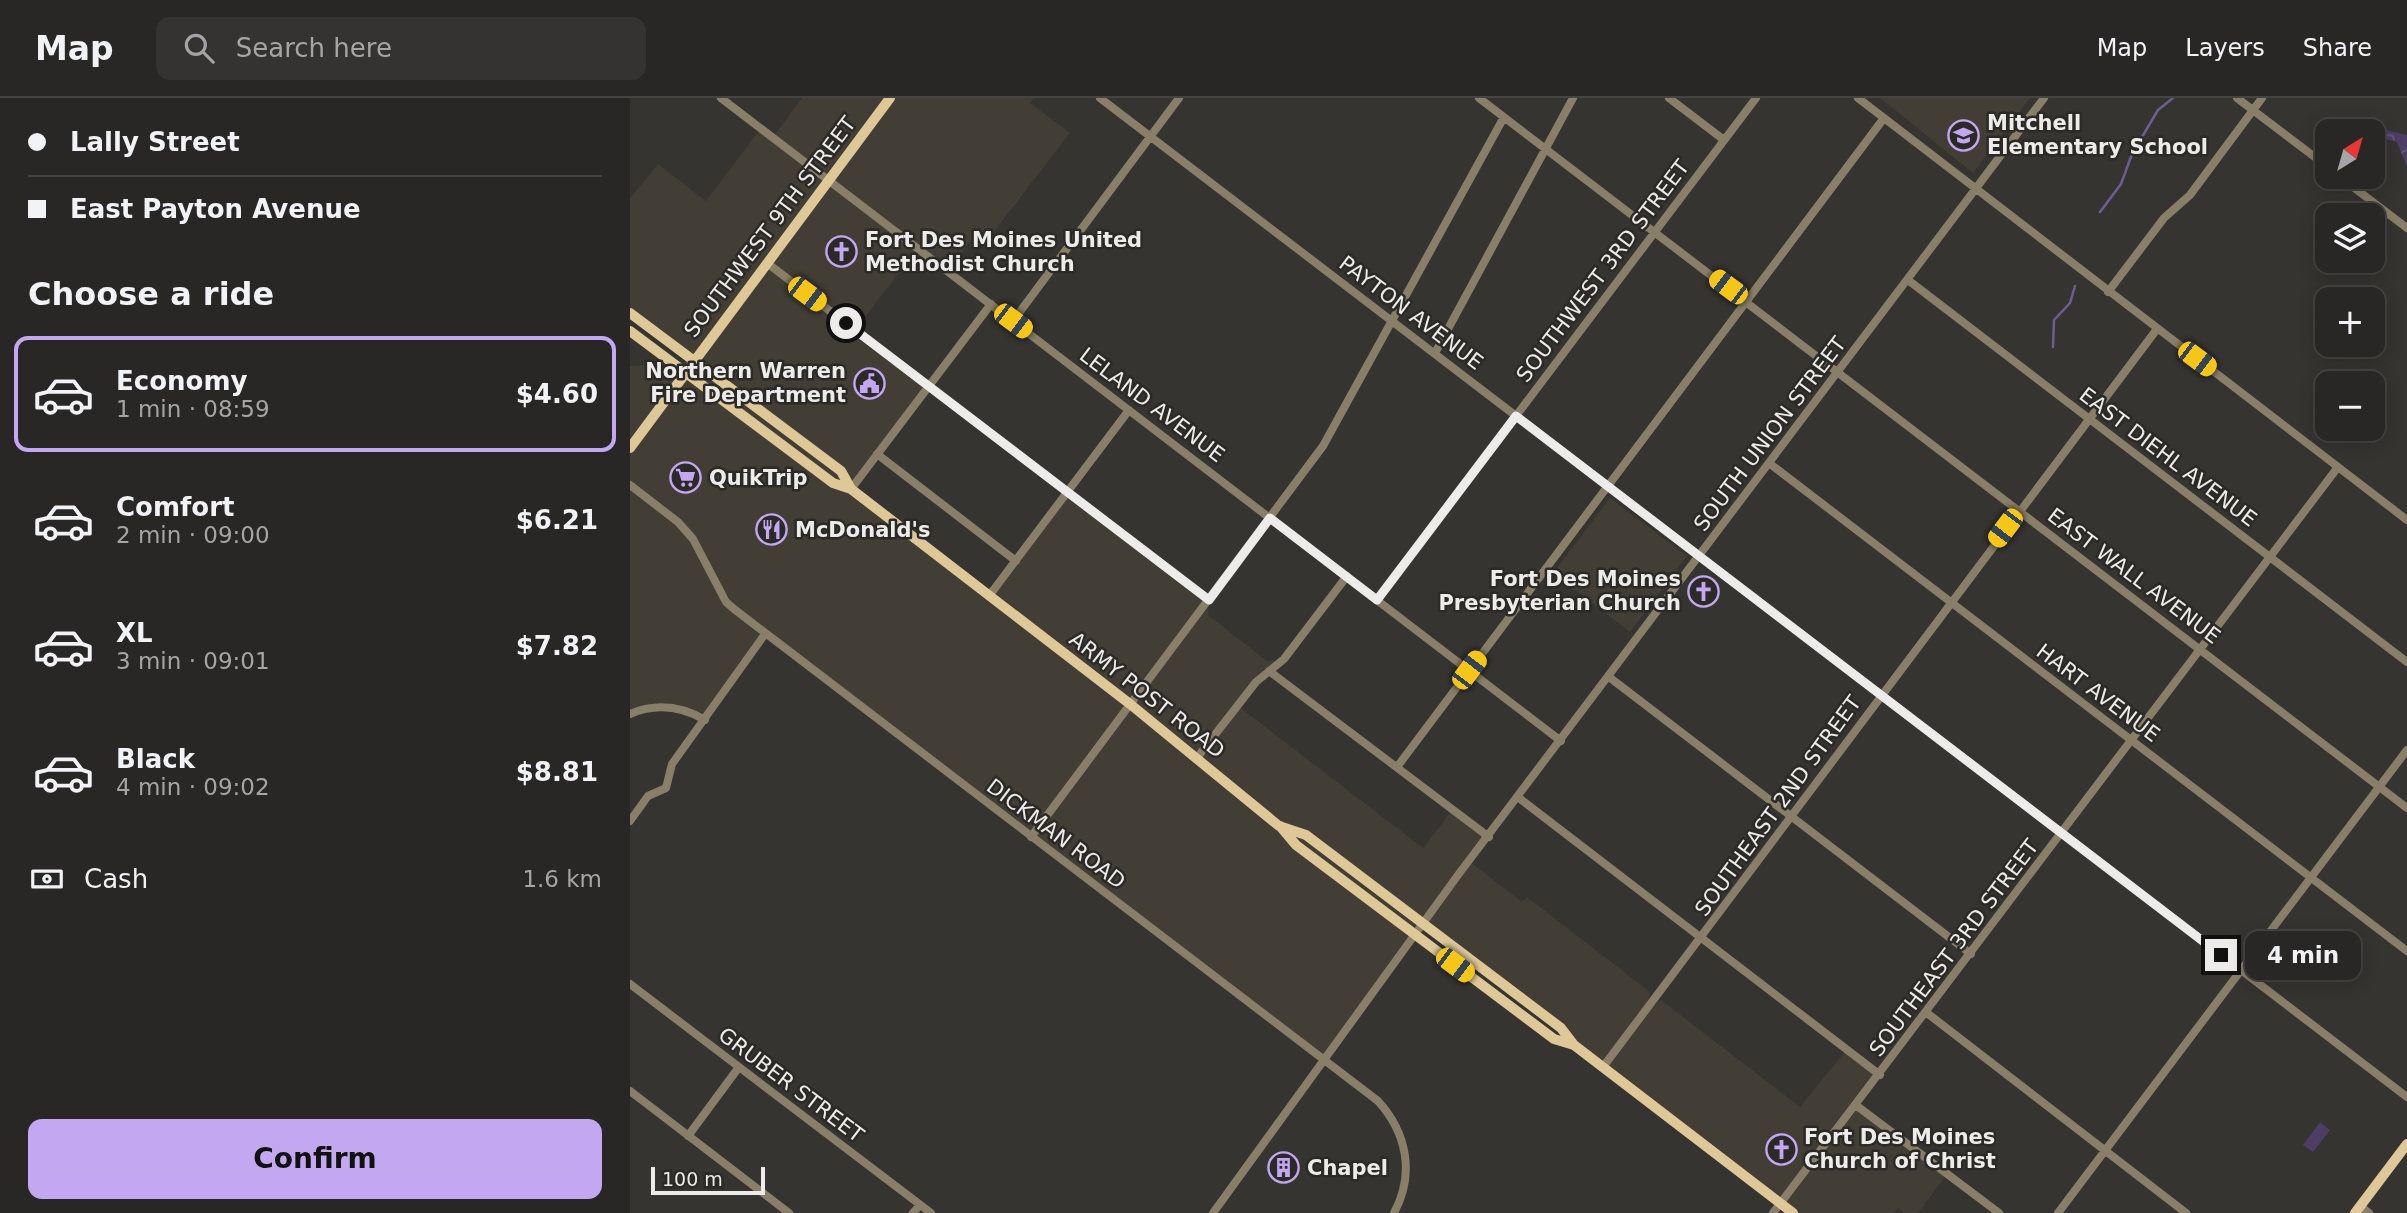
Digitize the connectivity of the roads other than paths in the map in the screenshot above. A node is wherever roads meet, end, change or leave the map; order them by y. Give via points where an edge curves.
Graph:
1 (721, 98) edge
2 (890, 98) edge
3 (1100, 98) edge
4 (1179, 98) edge
5 (1479, 98) edge
6 (1573, 98) edge
7 (1669, 98) edge
8 (1756, 98) edge
9 (1858, 98) edge
10 (2045, 98) edge
11 (2236, 98) edge
12 (2262, 98) edge
13 (2253, 110) junction
14 (1504, 117) junction
15 (1884, 118) junction
16 (1150, 137) junction
17 (1724, 140) junction
18 (1546, 149) junction
19 (2315, 157) edge
20 (829, 180) junction
21 (1977, 188) junction
22 (2356, 189) edge
23 (2407, 228) edge
24 (1655, 232) junction
25 (767, 263) junction
26 (1908, 280) junction
27 (2108, 292) junction
28 (1746, 301) junction
29 (991, 303) junction
30 (630, 313) edge
31 (1013, 321) junction
32 (1392, 321) junction
33 (2157, 329) junction
34 (630, 331) edge
35 (1435, 354) junction
36 (693, 362) junction
37 (1839, 372) junction
38 (685, 373) junction
39 (928, 386) junction
40 (1129, 410) junction
41 (1516, 416) junction
42 (2089, 419) junction
43 (630, 448) edge
44 (877, 454) junction
45 (1769, 464) junction
46 (2337, 467) junction
47 (630, 485) edge
48 (1608, 486) junction
49 (851, 489) junction
50 (1067, 492) junction
51 (2019, 510) junction
52 (1270, 518) junction
53 (2407, 520) edge
54 (1700, 556) junction
55 (2270, 557) junction
56 (1016, 561) junction
57 (1347, 576) junction
58 (989, 596) junction
59 (1209, 600) junction
60 (1377, 600) junction
61 (1950, 602) junction
62 (765, 634) junction
63 (2200, 649) junction
64 (2407, 662) edge
65 (1469, 670) junction
66 (1269, 671) junction
67 (1609, 677) junction
68 (1882, 695) junction
69 (1130, 704) junction
70 (630, 714) edge
71 (705, 720) junction
72 (1561, 741) junction
73 (2132, 741) junction
74 (2407, 750) edge
75 (1196, 759) junction
76 (1396, 767) junction
77 (2379, 787) junction
78 (1518, 798) junction
79 (2407, 808) edge
80 (1793, 817) junction
81 (630, 821) edge
82 (1279, 825) junction
83 (2062, 833) junction
84 (1031, 837) junction
85 (1489, 837) junction
86 (2311, 877) junction
87 (1424, 925) junction
88 (1416, 936) junction
89 (1702, 939) junction
90 (2407, 951) edge
91 (1971, 954) junction
92 (2241, 970) junction
93 (630, 984) edge
94 (1927, 1013) junction
95 (1574, 1045) junction
96 (1326, 1062) junction
97 (739, 1067) junction
98 (1603, 1068) junction
99 (1880, 1075) junction
100 (630, 1091) edge
101 (2407, 1097) edge
102 (1857, 1106) junction
103 (688, 1136) junction
104 (2407, 1144) edge
105 (2105, 1150) junction
106 (1781, 1203) junction
107 (920, 1205) junction
108 (2362, 1211) edge
109 (789, 1213) edge
110 (913, 1213) edge
111 (931, 1213) edge
112 (1213, 1213) edge
113 (1394, 1213) edge
114 (1773, 1213) edge
115 (1793, 1213) edge
116 (1999, 1213) edge
117 (2058, 1213) edge
118 (2186, 1213) edge

1 - 20 street, LELAND AVENUE
2 - 20 main road, SOUTHWEST 9TH STREET
3 - 16 street, PAYTON AVENUE
4 - 16 street
5 - 14 street, EAST WALL AVENUE
6 - 18 street
7 - 17 street
8 - 17 street, SOUTHWEST 3RD STREET
9 - 15 street
10 - 21 street, SOUTH UNION STREET
11 - 13 street
12 - 13 street
13 - 19 street
13 - 27 street via 2190,195 2164,218
14 - 18 street, EAST WALL AVENUE
14 - 32 street
15 - 21 street
15 - 28 street
16 - 31 street
16 - 32 street, PAYTON AVENUE
17 - 24 street, SOUTHWEST 3RD STREET
18 - 24 street, EAST WALL AVENUE
18 - 35 street
20 - 25 main road, SOUTHWEST 9TH STREET
20 - 29 street, LELAND AVENUE
21 - 26 street, SOUTH UNION STREET
21 - 27 street
22 - 23 street
24 - 28 street, EAST WALL AVENUE
24 - 41 street, SOUTHWEST 3RD STREET
25 - 36 main road, SOUTHWEST 9TH STREET
25 - 39 street
26 - 37 street, SOUTH UNION STREET
26 - 42 street, EAST DIEHL AVENUE
27 - 33 street
28 - 37 street, EAST WALL AVENUE
28 - 48 street
29 - 31 street, LELAND AVENUE
29 - 39 street
30 - 36 main road, ARMY POST ROAD
31 - 40 street, LELAND AVENUE
32 - 35 street, PAYTON AVENUE
32 - 52 street via 1323,446
33 - 42 street, SOUTHEAST 2ND STREET
33 - 46 street
34 - 38 main road, ARMY POST ROAD
35 - 41 street, PAYTON AVENUE
36 - 38 main road, SOUTHWEST 9TH STREET
36 - 49 main road, ARMY POST ROAD via 841,471
37 - 45 street, SOUTH UNION STREET
37 - 51 street, EAST WALL AVENUE
38 - 43 main road, SOUTHWEST 9TH STREET
38 - 49 main road, ARMY POST ROAD via 833,483
39 - 44 street
39 - 50 street
40 - 50 street
40 - 52 street, LELAND AVENUE
41 - 48 street, PAYTON AVENUE
41 - 60 street, SOUTHWEST 3RD STREET
42 - 51 street, SOUTHEAST 2ND STREET
42 - 55 street, EAST DIEHL AVENUE
44 - 49 street
44 - 56 street
45 - 54 street, SOUTH UNION STREET
45 - 61 street, HART AVENUE
46 - 53 street
46 - 55 street, SOUTHEAST 3RD STREET
47 - 62 street, DICKMAN ROAD via 678,522 693,539 726,602
48 - 54 street, PAYTON AVENUE
48 - 65 street
49 - 58 main road, ARMY POST ROAD
50 - 56 street
50 - 59 street
51 - 61 street, SOUTHEAST 2ND STREET
51 - 63 street, EAST WALL AVENUE
52 - 57 street, LELAND AVENUE
52 - 59 street
54 - 67 street, SOUTH UNION STREET
54 - 68 street, PAYTON AVENUE
55 - 63 street, SOUTHEAST 3RD STREET
55 - 64 street, EAST DIEHL AVENUE
56 - 58 street
57 - 60 street, LELAND AVENUE
57 - 66 street via 1284,659
58 - 69 main road, ARMY POST ROAD
59 - 69 street
60 - 65 street, LELAND AVENUE
61 - 68 street, SOUTHEAST 2ND STREET
61 - 73 street, HART AVENUE
62 - 71 street
62 - 84 street, DICKMAN ROAD
63 - 73 street, SOUTHEAST 3RD STREET
63 - 77 street, EAST WALL AVENUE
65 - 72 street, LELAND AVENUE
65 - 76 street
66 - 75 street
66 - 76 street
67 - 72 street, SOUTH UNION STREET
67 - 80 street
68 - 80 street, SOUTHEAST 2ND STREET
68 - 83 street, PAYTON AVENUE
69 - 75 main road, ARMY POST ROAD
69 - 84 street
70 - 71 street via 664,707
71 - 81 street via 672,764 666,788 648,796
72 - 78 street, SOUTH UNION STREET
73 - 83 street, SOUTHEAST 3RD STREET
73 - 86 street, HART AVENUE
74 - 77 street
75 - 82 main road, ARMY POST ROAD
76 - 85 street
77 - 79 street, EAST WALL AVENUE
77 - 86 street
78 - 85 street, SOUTH UNION STREET
78 - 89 street
80 - 89 street, SOUTHEAST 2ND STREET
80 - 91 street
82 - 87 main road, ARMY POST ROAD via 1306,835
82 - 88 main road via 1296,845
83 - 91 street, SOUTHEAST 3RD STREET
83 - 92 street, PAYTON AVENUE
84 - 96 street, DICKMAN ROAD
85 - 87 street, SOUTH UNION STREET
86 - 90 street, HART AVENUE
86 - 92 street
87 - 88 street, SOUTH UNION STREET
87 - 95 main road, ARMY POST ROAD via 1561,1028
88 - 95 main road via 1554,1039
88 - 96 street, SOUTH UNION STREET
89 - 98 street, SOUTHEAST 2ND STREET
89 - 99 street
91 - 94 street, SOUTHEAST 3RD STREET
92 - 101 street, PAYTON AVENUE
92 - 105 street
93 - 97 street, GRUBER STREET
94 - 99 street, SOUTHEAST 3RD STREET
94 - 105 street
95 - 98 main road
96 - 112 street, SOUTH UNION STREET
96 - 113 street, DICKMAN ROAD via 1378,1101 1399,1132 1406,1173
97 - 103 street
97 - 107 street, GRUBER STREET
98 - 106 main road
99 - 102 street, SOUTHEAST 3RD STREET
100 - 103 street
102 - 106 street, SOUTHEAST 3RD STREET
102 - 116 street
103 - 109 street
104 - 108 main road
105 - 117 street
105 - 118 street
106 - 114 street, SOUTHEAST 3RD STREET
106 - 115 main road
107 - 110 street
107 - 111 street, GRUBER STREET

